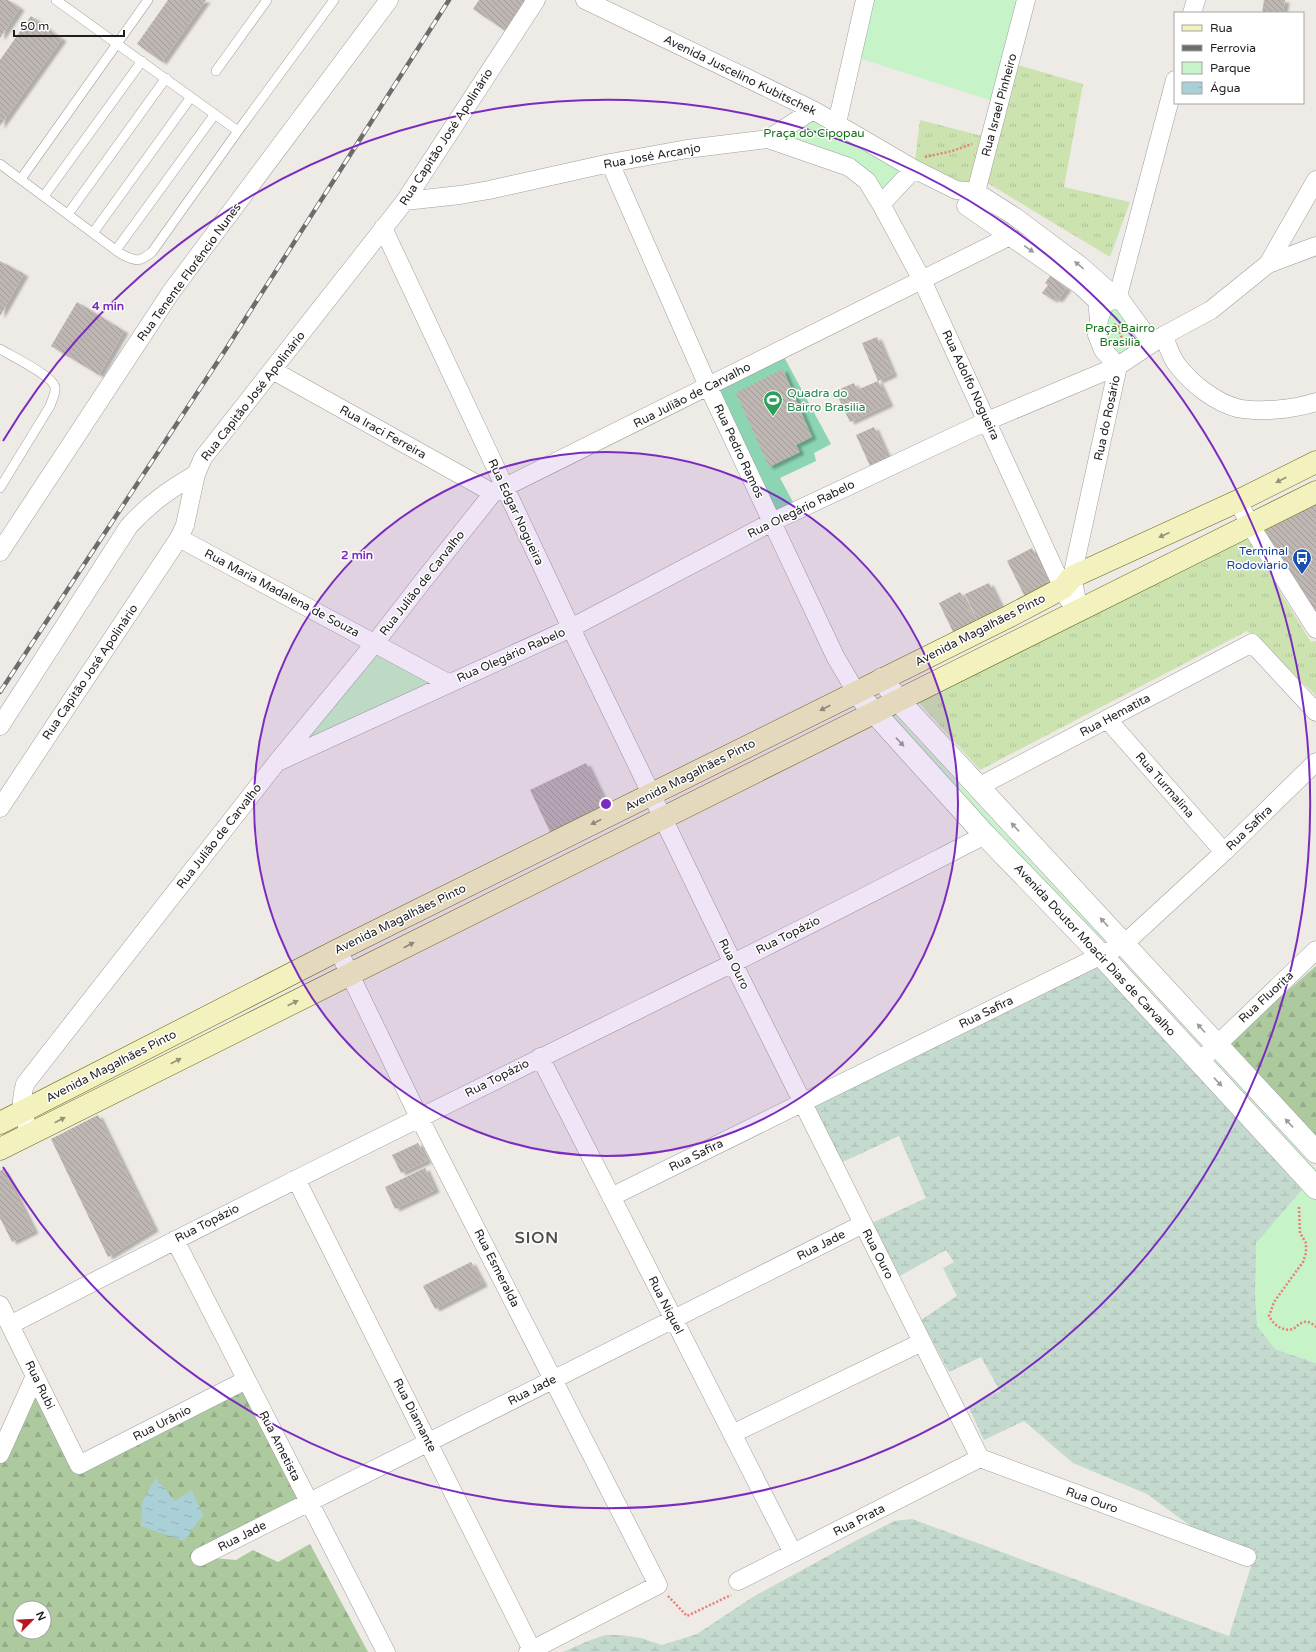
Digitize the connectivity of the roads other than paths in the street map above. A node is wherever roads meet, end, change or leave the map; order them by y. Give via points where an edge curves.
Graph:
1 (56, 0) edge
2 (148, 0) edge
3 (267, 0) edge
4 (334, 0) edge
5 (389, 0) edge
6 (536, 0) edge
7 (585, 0) edge
8 (864, 0) edge
9 (1026, 0) edge
10 (1196, 0) edge
11 (1192, 12) edge
12 (117, 43) junction
13 (142, 61) junction
14 (216, 71) dead end
15 (166, 78) junction
16 (1174, 83) edge
17 (191, 97) junction
18 (813, 110) junction
19 (215, 114) junction
20 (838, 123) junction
21 (238, 131) junction
22 (768, 139) junction
23 (610, 163) junction
24 (0, 164) edge
25 (918, 164) junction
26 (21, 179) junction
27 (1316, 180) edge
28 (956, 190) junction
29 (976, 192) junction
30 (44, 196) junction
31 (405, 201) junction
32 (882, 204) junction
33 (976, 212) junction
34 (68, 214) junction
35 (384, 228) junction
36 (93, 233) junction
37 (1010, 236) junction
38 (1316, 246) edge
39 (116, 250) junction
40 (1268, 264) junction
41 (922, 280) junction
42 (1113, 293) junction
43 (1098, 319) junction
44 (1163, 336) junction
45 (0, 349) edge
46 (1118, 366) junction
47 (272, 370) junction
48 (708, 386) junction
49 (1316, 402) edge
50 (987, 421) junction
51 (1316, 462) edge
52 (196, 474) junction
53 (0, 488) edge
54 (499, 491) junction
55 (1316, 492) edge
56 (1238, 501) junction
57 (772, 522) junction
58 (1250, 525) junction
59 (179, 538) junction
60 (0, 552) edge
61 (1068, 583) junction
62 (1077, 611) junction
63 (571, 628) junction
64 (1316, 629) edge
65 (375, 643) junction
66 (882, 679) junction
67 (448, 683) junction
68 (856, 692) junction
69 (898, 700) junction
70 (1316, 712) edge
71 (874, 713) junction
72 (1107, 718) junction
73 (0, 726) edge
74 (734, 753) junction
75 (278, 762) junction
76 (1316, 762) edge
77 (745, 777) junction
78 (978, 787) junction
79 (652, 794) junction
80 (0, 808) edge
81 (664, 818) junction
82 (986, 835) junction
83 (1224, 852) junction
84 (1124, 944) junction
85 (338, 950) junction
86 (1316, 950) edge
87 (1101, 955) junction
88 (733, 963) junction
89 (350, 974) junction
90 (1216, 1045) junction
91 (540, 1057) junction
92 (1199, 1062) junction
93 (802, 1103) junction
94 (21, 1112) junction
95 (419, 1117) junction
96 (0, 1123) edge
97 (31, 1134) junction
98 (0, 1149) edge
99 (1316, 1152) edge
100 (296, 1179) junction
101 (1316, 1188) edge
102 (611, 1197) junction
103 (863, 1224) junction
104 (175, 1240) junction
105 (0, 1305) edge
106 (673, 1319) junction
107 (10, 1325) junction
108 (922, 1342) junction
109 (35, 1376) junction
110 (554, 1379) junction
111 (246, 1380) junction
112 (732, 1434) junction
113 (428, 1442) junction
114 (0, 1454) edge
115 (980, 1458) junction
116 (79, 1465) joint
117 (309, 1502) junction
118 (793, 1553) junction
119 (200, 1557) dead end
120 (1246, 1557) dead end
121 (738, 1581) road end
122 (531, 1651) edge
123 (386, 1652) edge

1 - 12 lane
2 - 12 lane
3 - 14 lane
4 - 21 lane
5 - 60 street, Rua Tenente Florêncio Nunes via 171,292
6 - 31 street, Rua Capitão José Apolinário
7 - 18 street, Avenida Juscelino Kubitschek
8 - 20 street
9 - 29 street, Rua Israel Pinheiro
10 - 11 street
12 - 13 lane
12 - 26 lane
13 - 15 lane
13 - 30 lane
15 - 17 lane
15 - 34 lane
16 - 42 street
17 - 19 lane
17 - 36 lane
18 - 20 street, Avenida Juscelino Kubitschek
18 - 22 street
19 - 21 lane
19 - 39 lane
20 - 25 street, Avenida Juscelino Kubitschek
21 - 39 lane via 152,252 141,260 136,260
22 - 23 street, Rua José Arcanjo via 687,149
22 - 32 street, Rua José Arcanjo via 849,167 867,181
23 - 31 street, Rua José Arcanjo via 489,190
23 - 48 street, Rua Pedro Ramos
24 - 26 lane
25 - 28 street, Avenida Juscelino Kubitschek
25 - 32 street
26 - 30 lane
27 - 40 street
28 - 29 street, Avenida Juscelino Kubitschek
28 - 33 street via 968,209
29 - 33 street, Rua Israel Pinheiro
42 -> 29 street, Avenida Juscelino Kubitschek via 1040,234
30 - 34 lane
31 - 35 street, Rua Capitão José Apolinário
32 - 41 street, Rua Adolfo Nogueira
33 - 37 street
34 - 36 lane
35 - 47 street, Rua Capitão José Apolinário
35 - 54 street, Rua Edgar Nogueira
36 - 39 lane
37 - 41 street, Rua Julião de Carvalho
37 -> 43 street via 1080,285 1097,301
38 - 40 street, Rua Olegário Rabelo
40 - 44 street, Rua Olegário Rabelo via 1210,310
41 - 48 street, Rua Julião de Carvalho
41 - 50 street, Rua Adolfo Nogueira
42 - 43 street
42 - 44 street, Avenida Juscelino Kubitschek via 1153,342
43 - 46 street, Rua do Rosário via 1097,335 1103,350
44 - 46 street, Rua Olegário Rabelo
44 - 49 street via 1177,365 1192,381 1212,397 1237,408 1268,410
45 - 53 lane via 42,373 55,387 50,406
46 - 50 street, Rua Olegário Rabelo
46 - 61 street, Rua do Rosário
47 - 52 street, Rua Capitão José Apolinário via 203,458
47 - 54 street, Rua Iraci Ferreira
48 - 54 street, Rua Julião de Carvalho
48 - 57 street, Rua Pedro Ramos
50 - 57 street, Rua Olegário Rabelo
50 - 61 street, Rua Adolfo Nogueira
51 -> 56 main road, Avenida Magalhães Pinto
52 - 59 street, Rua Capitão José Apolinário via 185,525
52 - 73 street via 161,496 143,510 129,526
54 - 63 street, Rua Edgar Nogueira
54 - 65 street, Rua Julião de Carvalho via 423,580
55 - 58 main road, Avenida Magalhães Pinto
56 - 58 street
56 -> 61 main road, Avenida Magalhães Pinto
57 - 63 street, Rua Olegário Rabelo
57 - 68 street, Rua Pedro Ramos via 835,656
58 - 62 main road, Avenida Magalhães Pinto
58 - 64 street
59 - 65 street, Rua Maria Madalena de Souza
59 - 80 street, Rua Capitão José Apolinário
61 - 62 street, Rua do Rosário
61 - 66 main road, Avenida Magalhães Pinto
62 - 69 main road, Avenida Magalhães Pinto
63 - 67 street, Rua Olegário Rabelo
63 - 79 street, Rua Edgar Nogueira
65 - 67 street, Rua Maria Madalena de Souza
65 - 75 street, Rua Julião de Carvalho
66 - 68 main road, Avenida Magalhães Pinto
66 - 69 street, Avenida Doutor Moacir Dias de Carvalho
67 - 75 street, Rua Olegário Rabelo
68 - 71 street, Avenida Doutor Moacir Dias de Carvalho
68 -> 74 main road, Avenida Magalhães Pinto
69 - 71 main road, Avenida Magalhães Pinto
69 - 78 street, Avenida Doutor Moacir Dias de Carvalho
70 - 72 street, Rua Hematita via 1252,643
71 - 77 main road, Avenida Magalhães Pinto
71 -> 82 street, Avenida Doutor Moacir Dias de Carvalho
72 - 78 street, Rua Hematita
72 - 83 street, Rua Turmalina
74 - 77 main road
74 - 79 main road, Avenida Magalhães Pinto
75 - 94 street, Rua Julião de Carvalho via 25,1084
76 - 83 street, Rua Safira
77 - 81 main road, Avenida Magalhães Pinto
84 -> 78 street, Avenida Doutor Moacir Dias de Carvalho
79 - 81 street, Rua Ouro
79 -> 85 main road, Avenida Magalhães Pinto
81 - 88 street, Rua Ouro
89 -> 81 main road, Avenida Magalhães Pinto
82 - 87 street, Avenida Doutor Moacir Dias de Carvalho
82 - 88 street, Rua Topázio
83 - 84 street, Rua Safira
84 - 87 street, Rua Safira
90 -> 84 street, Avenida Doutor Moacir Dias de Carvalho
85 - 89 street, Rua Esmeralda
85 - 94 main road, Avenida Magalhães Pinto
86 - 90 street, Rua Fluorita
87 - 92 street, Avenida Doutor Moacir Dias de Carvalho
87 - 93 street, Rua Safira
88 - 91 street, Rua Topázio
88 - 93 street, Rua Ouro
89 - 95 street, Rua Esmeralda
97 -> 89 main road, Avenida Magalhães Pinto
90 - 92 street, Rua Fluorita
99 -> 90 street, Avenida Doutor Moacir Dias de Carvalho
91 - 95 street, Rua Topázio
91 - 102 street, Rua Niquel
92 -> 101 street, Avenida Doutor Moacir Dias de Carvalho
93 - 102 street, Rua Safira
93 - 103 street, Rua Ouro
94 - 96 main road, Avenida Magalhães Pinto
94 - 97 street
95 - 100 street, Rua Topázio
95 - 110 street, Rua Esmeralda
97 - 98 main road, Avenida Magalhães Pinto
100 - 104 street, Rua Topázio
100 - 113 street, Rua Diamante
102 - 106 street, Rua Niquel
103 - 106 street, Rua Jade
103 - 108 street, Rua Ouro
104 - 107 street, Rua Topázio
104 - 111 street, Rua Ametista
105 - 107 street, Rua Rubi
106 - 110 street, Rua Jade
106 - 112 street, Rua Niquel
107 - 109 street, Rua Rubi
108 - 112 street
108 - 115 street, Rua Ouro
109 - 114 street
109 - 116 street, Rua Rubi
110 - 113 street, Rua Jade
110 - 122 street, Rua Esmeralda via 658,1585
111 - 116 street, Rua Urânio
111 - 117 street, Rua Ametista
112 - 118 street, Rua Niquel
113 - 117 street, Rua Jade
113 - 122 street, Rua Diamante
115 - 118 street, Rua Prata
115 - 120 street, Rua Ouro
117 - 119 street, Rua Jade
117 - 123 street, Rua Ametista
118 - 121 street, Rua Prata

